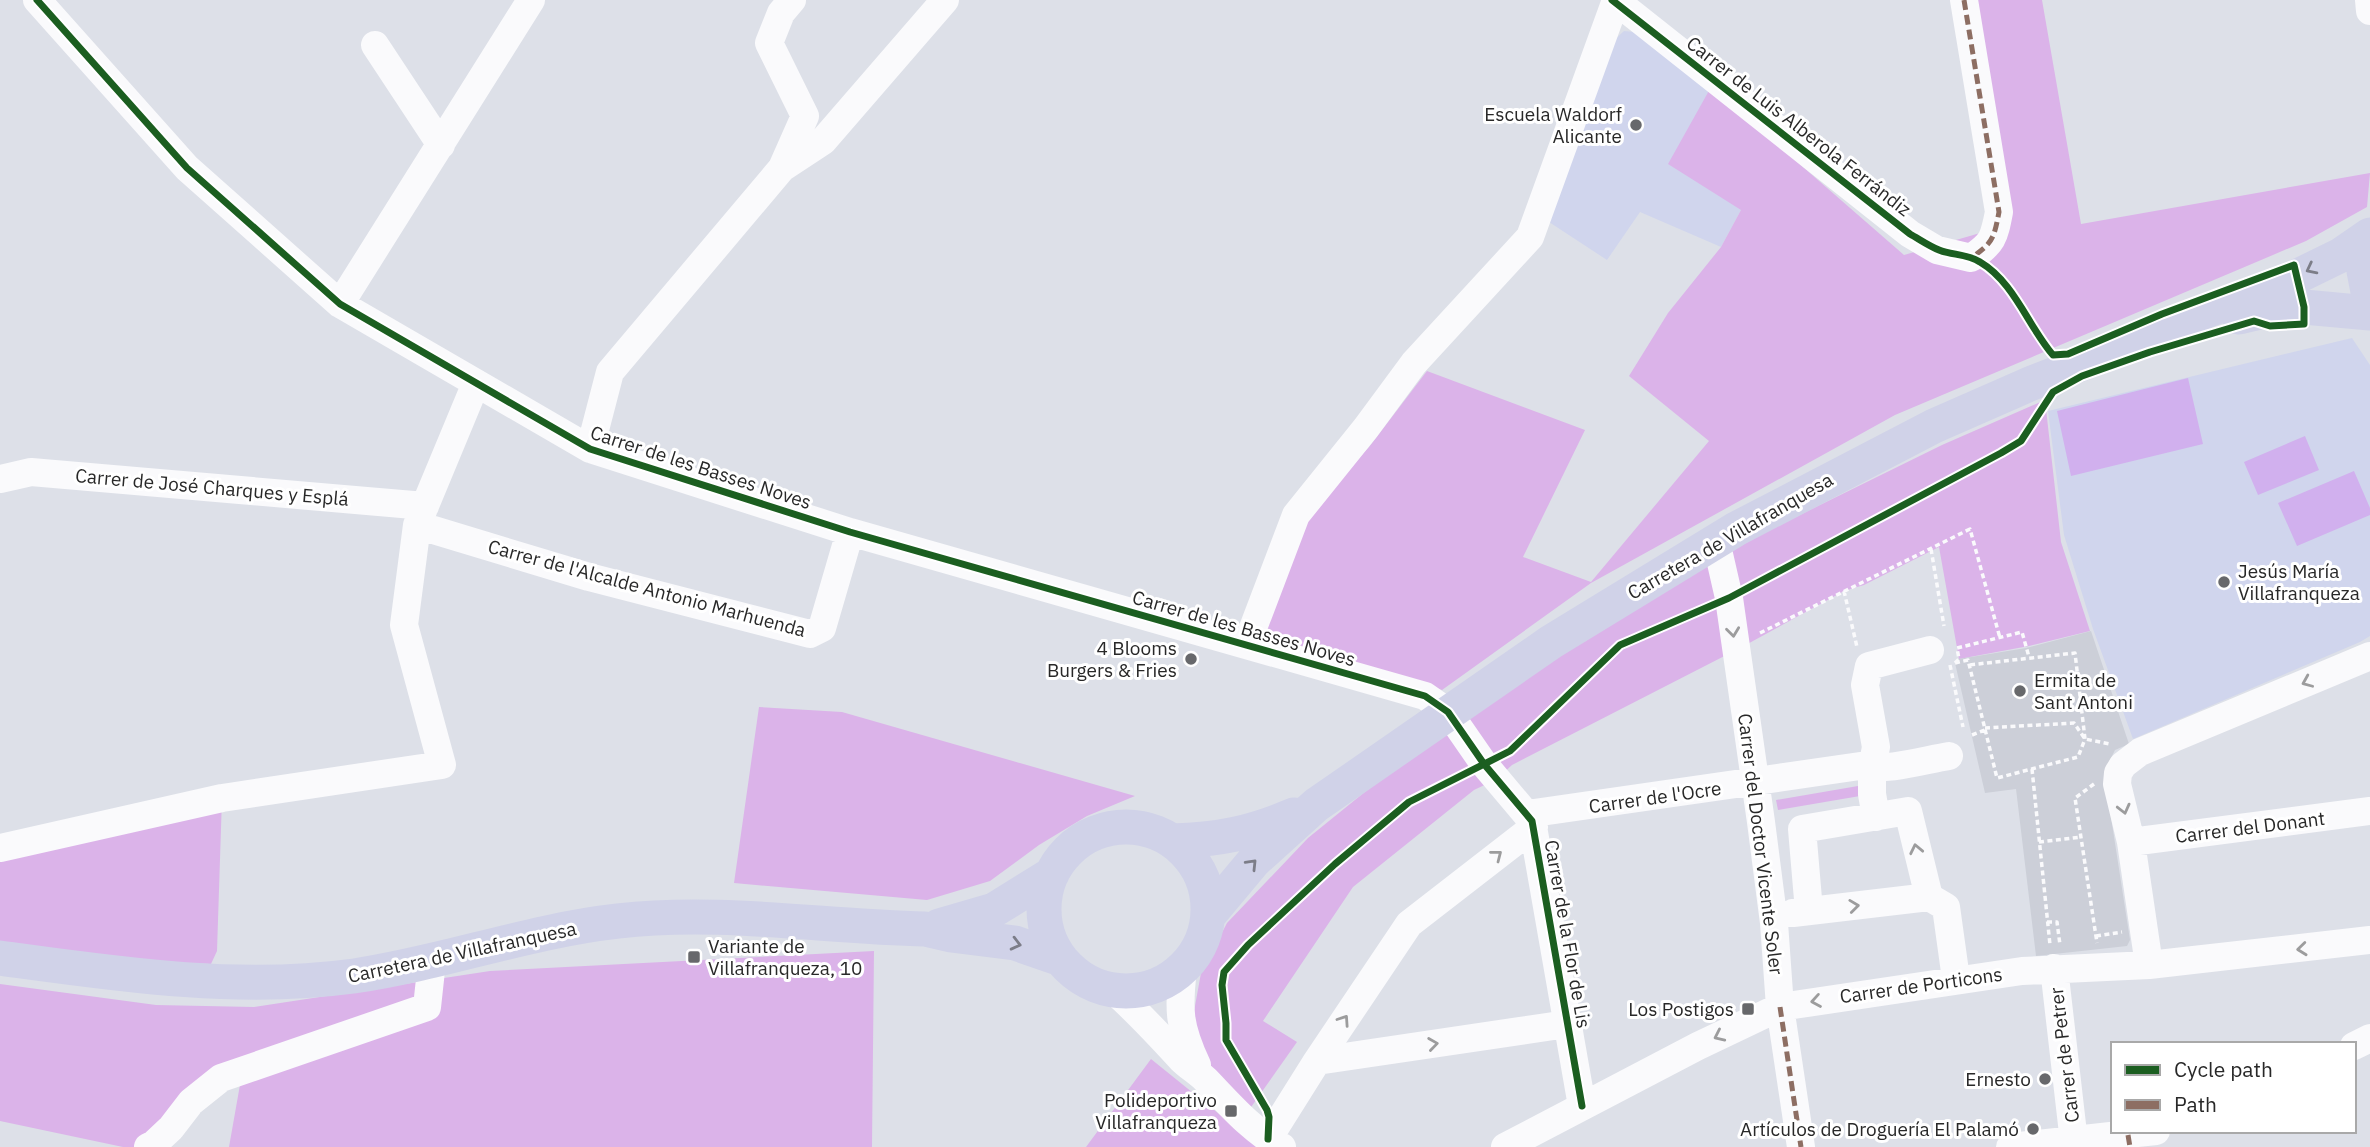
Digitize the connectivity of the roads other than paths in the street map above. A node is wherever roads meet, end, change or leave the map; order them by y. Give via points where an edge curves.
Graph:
1 (37, 0) edge
2 (531, 0) edge
3 (792, 0) edge
4 (946, 0) edge
5 (1964, 0) edge
6 (2369, 0) edge
7 (1616, 1) edge
8 (2370, 11) edge
9 (375, 45) dead end
10 (441, 145) junction
11 (782, 168) junction
12 (2370, 235) edge
13 (2370, 245) edge
14 (2370, 302) edge
15 (340, 304) junction
16 (2370, 313) edge
17 (2177, 327) junction
18 (476, 383) junction
19 (590, 449) junction
20 (0, 479) edge
21 (421, 516) junction
22 (849, 532) junction
23 (1716, 541) junction
24 (1247, 644) junction
25 (1946, 654) road end
26 (2370, 656) edge
27 (1448, 712) junction
28 (1949, 756) dead end
29 (1871, 768) junction
30 (1755, 782) junction
31 (1316, 805) junction
32 (2370, 811) edge
33 (1876, 817) junction
34 (1530, 821) junction
35 (1172, 841) junction
36 (2131, 842) junction
37 (0, 848) edge
38 (1052, 874) junction
39 (1929, 897) junction
40 (1809, 911) junction
41 (1208, 916) junction
42 (1773, 916) junction
43 (925, 929) junction
44 (2370, 940) edge
45 (0, 958) edge
46 (2056, 958) junction
47 (1061, 960) junction
48 (432, 961) junction
49 (2149, 965) junction
50 (1183, 968) junction
51 (1956, 979) junction
52 (1113, 990) junction
53 (1780, 1007) junction
54 (1567, 1024) junction
55 (1317, 1061) junction
56 (1203, 1077) junction
57 (1582, 1106) junction
58 (2138, 1138) edge
59 (1275, 1143) edge
60 (2074, 1144) edge
61 (148, 1147) edge
62 (1505, 1147) edge
63 (1801, 1147) edge
64 (2010, 1147) edge

1 - 15 street, Carrer de les Basses Noves via 187,168
2 - 10 street
3 - 11 street via 781,13 769,43 805,116
4 - 11 street via 823,141
5 - 7 street, Carrer de Luis Alberola Ferrándiz via 1998,212 1990,245 1971,258 1937,250 1910,234
6 - 8 street
7 - 24 street via 1530,237 1414,363 1296,515
9 - 10 street
10 - 15 street
11 - 19 street via 610,372
12 -> 17 main road, Carretera de Villafranquesa via 2298,276
13 - 14 main road via 2364,271
15 - 18 street, Carrer de les Basses Noves
16 - 17 main road, Carretera de Villafranquesa via 2283,308
17 - 23 main road, Carretera de Villafranquesa via 1934,426
18 - 19 street, Carrer de les Basses Noves
18 - 21 street
19 - 22 street, Carrer de les Basses Noves
20 - 21 street, Carrer de José Charques y Esplá via 31,472
21 - 22 street, Carrer de l'Alcalde Antonio Marhuenda via 589,577 810,634 822,628
21 - 37 street via 404,625 442,765 222,798
22 - 24 street, Carrer de les Basses Noves
23 - 27 main road, Carretera de Villafranquesa via 1598,612
23 -> 30 street, Carrer del Doctor Vicente Soler via 1729,598
24 - 27 street, Carrer de les Basses Noves via 1425,696
25 - 29 street via 1869,666 1865,685 1876,747
26 -> 36 street via 2140,752 2123,765 2117,784
27 - 31 main road, Carretera de Villafranquesa
27 - 34 street
28 - 29 street, Carrer de l'Ocre
29 - 30 street, Carrer de l'Ocre via 1860,765
29 - 33 street
30 - 34 street, Carrer de l'Ocre
30 - 42 street, Carrer del Doctor Vicente Soler
31 - 35 main road, Carretera de Villafranquesa via 1241,834
41 -> 31 main road, Carretera de Villafranquesa via 1254,861
32 - 36 street, Carrer del Donant
39 -> 33 street via 1908,811
33 - 40 street via 1802,829
34 - 54 street, Carrer de la Flor de Lis
55 -> 34 street, Carrer de l'Ocre via 1409,924
35 - 38 main road via 1139,828 1104,830 1073,846
35 - 41 main road via 1196,866
36 - 49 street
38 - 43 main road, Carretera de Villafranquesa via 994,910
38 - 47 main road via 1044,918
40 -> 39 street
39 - 51 street via 1945,907
40 - 42 street
41 - 50 main road via 1200,945
42 - 53 street, Carrer del Doctor Vicente Soler
43 -> 47 main road, Carretera de Villafranquesa via 1016,943
43 - 48 main road, Carretera de Villafranquesa via 744,918 655,918 551,932
44 -> 49 street, Carrer de Porticons
45 - 48 main road, Carretera de Villafranquesa via 170,979 259,982 351,976
46 - 49 street, Carrer de Porticons
46 - 51 street, Carrer de Porticons
46 - 60 street, Carrer de Petrer
47 - 52 main road via 1084,980
48 - 61 street via 427,1007 221,1078
50 - 52 main road via 1150,988
50 - 56 street via 1180,1020
51 -> 53 street, Carrer de Porticons
52 - 56 street
53 -> 57 street, Carrer de Porticons
53 - 63 street, Carrer del Doctor Vicente Soler
55 -> 54 street
54 - 57 street, Carrer de la Flor de Lis
55 - 59 street, Carrer de l'Ocre
56 - 59 street via 1240,1118
57 - 62 street, Carrer de Porticons
58 - 60 street
60 - 64 street

